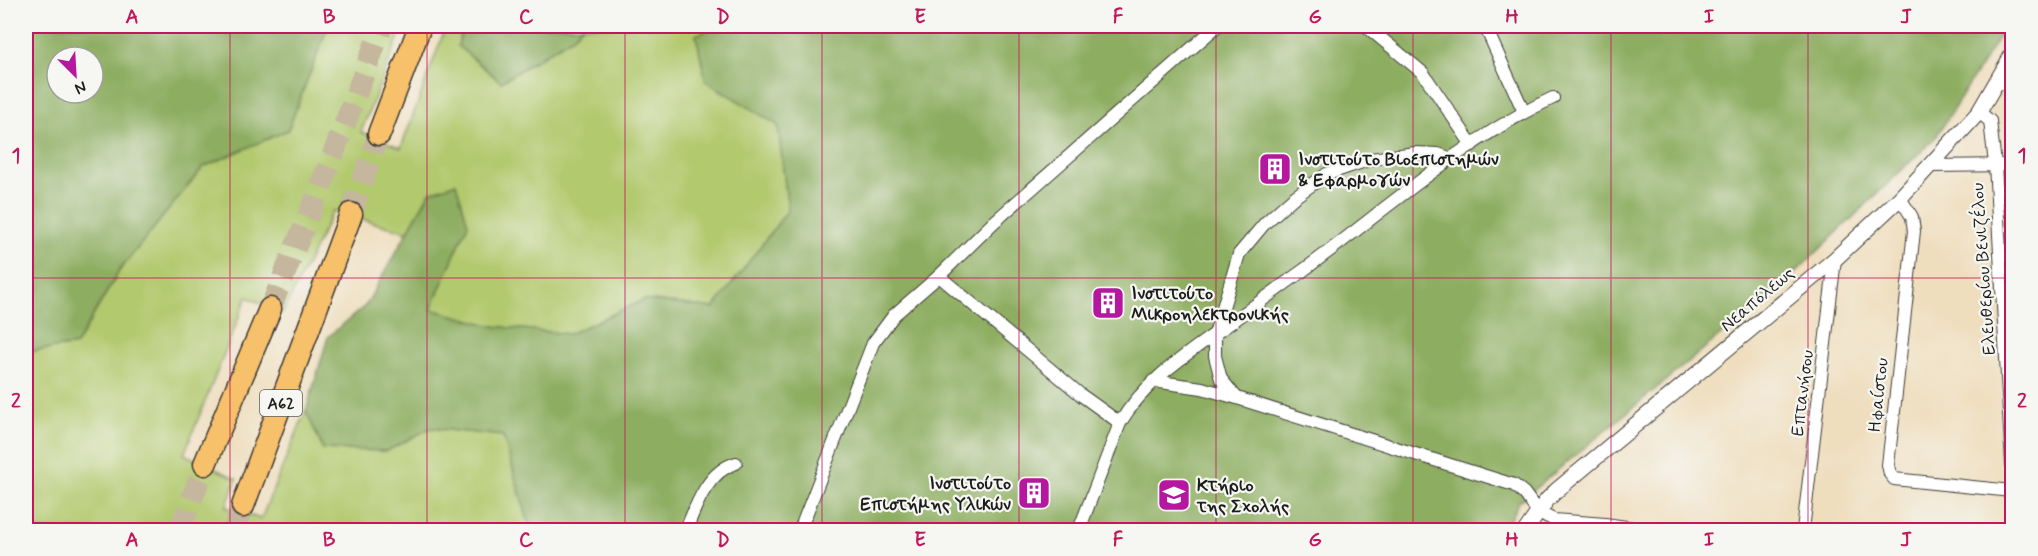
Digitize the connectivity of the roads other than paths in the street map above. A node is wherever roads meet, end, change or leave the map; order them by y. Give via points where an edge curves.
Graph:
1 (420, 26) edge
2 (1217, 26) edge
3 (1366, 26) edge
4 (1485, 26) edge
5 (2013, 55) edge
6 (1997, 81) junction
7 (2013, 87) edge
8 (1553, 98) dead end
9 (1524, 112) junction
10 (1979, 112) junction
11 (379, 134) tunnel mouth
12 (1472, 145) junction
13 (1452, 159) junction
14 (1995, 165) junction
15 (2013, 165) edge
16 (1931, 166) junction
17 (1900, 198) junction
18 (351, 214) tunnel mouth
19 (1835, 259) junction
20 (939, 276) junction
21 (270, 309) tunnel mouth
22 (1215, 334) junction
23 (1153, 381) junction
24 (1237, 398) junction
25 (1120, 423) junction
26 (735, 463) dead end
27 (205, 464) tunnel mouth
28 (2013, 465) edge
29 (2013, 491) edge
30 (243, 506) tunnel mouth
31 (1538, 512) junction
32 (686, 531) edge
33 (800, 531) edge
34 (1079, 531) edge
35 (1526, 531) edge
36 (1648, 531) edge
37 (1803, 531) edge

1 - 11 highway
2 - 20 street via 993,223
3 - 12 street via 1423,73
4 - 9 street
5 - 6 street, Νεαπόλεως
6 - 7 street
6 - 10 street, Νεαπόλεως
8 - 9 street
9 - 12 street
10 - 14 street, Ελευθερίου Βενιζέλου via 1990,121
10 - 16 street, Νεαπόλεως
12 - 13 street
13 - 22 street
13 - 22 street via 1415,153 1371,159 1327,174 1293,198 1239,254
14 - 15 street
14 - 16 street
14 - 28 street, Ελευθερίου Βενιζέλου
16 - 17 street, Νεαπόλεως
17 - 19 street, Νεαπόλεως
17 - 29 street, Ηφαίστου via 1912,218 1914,231 1890,474 1894,479
18 - 30 highway, Α62
19 - 31 street, Νεαπόλεως via 1557,490
19 - 37 street, Επτανήσου
20 - 25 street
20 - 33 street via 894,315 873,343
21 - 27 highway, Α62
22 - 23 street
22 - 24 street via 1221,379
23 - 24 street
23 - 25 street
24 - 31 street via 1514,485
25 - 34 street
26 - 32 street via 723,466 708,485
31 - 35 street, Νεαπόλεως
31 - 36 street via 1554,520

